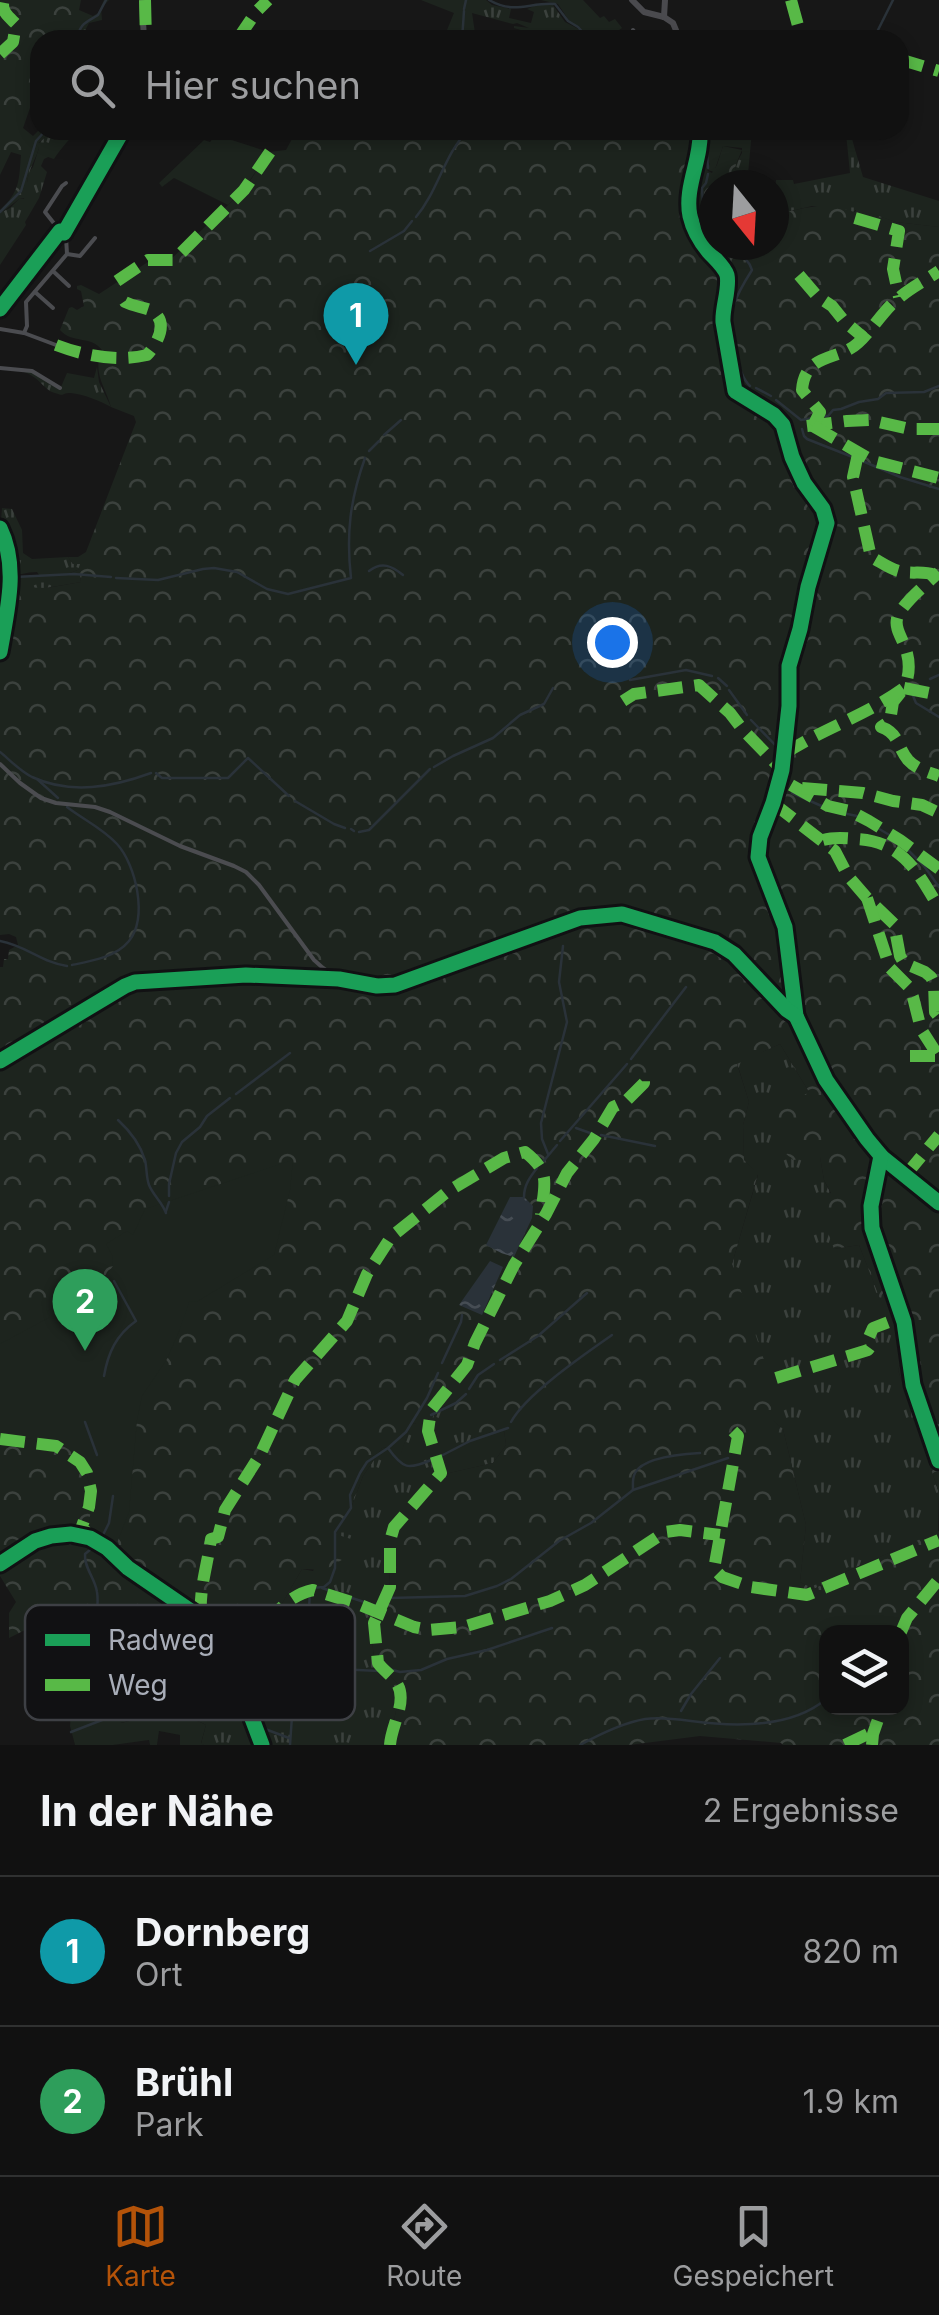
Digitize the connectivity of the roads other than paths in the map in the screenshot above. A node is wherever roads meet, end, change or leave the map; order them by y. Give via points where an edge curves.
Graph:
1 (142, 0) edge
2 (632, 0) edge
3 (666, 0) edge
4 (664, 17) junction
5 (144, 30) edge
6 (675, 30) edge
7 (116, 140) edge
8 (700, 140) edge
9 (66, 183) dead end
10 (60, 230) junction
11 (95, 238) dead end
12 (67, 254) junction
13 (53, 272) junction
14 (69, 286) dead end
15 (34, 292) junction
16 (53, 308) dead end
17 (0, 310) edge
18 (0, 328) edge
19 (24, 333) junction
20 (56, 345) dead end
21 (0, 368) edge
22 (60, 388) dead end
23 (0, 528) edge
24 (0, 652) edge
25 (0, 764) edge
26 (792, 995) junction
27 (780, 1002) junction
28 (796, 1016) junction
29 (939, 1203) edge

1 - 5 street
2 - 4 street
3 - 4 street
4 - 6 street
7 - 10 street
8 - 26 street via 690,215 728,278 722,322 735,391 783,426 827,523 789,666 782,770 758,857 784,923
9 - 10 street via 45,212
10 - 12 street
10 - 17 street
11 - 12 street via 80,256
12 - 13 street
13 - 14 street
13 - 15 street
15 - 16 street
15 - 19 street via 26,302
18 - 19 street
19 - 20 street
21 - 22 street via 32,370
23 - 24 street via 11,568
25 - 27 street via 41,798 110,812 246,872 314,960 339,979 395,984 580,918 622,914 715,942
26 - 27 street
26 - 28 street
27 - 28 street
28 - 29 street via 826,1080 882,1158

